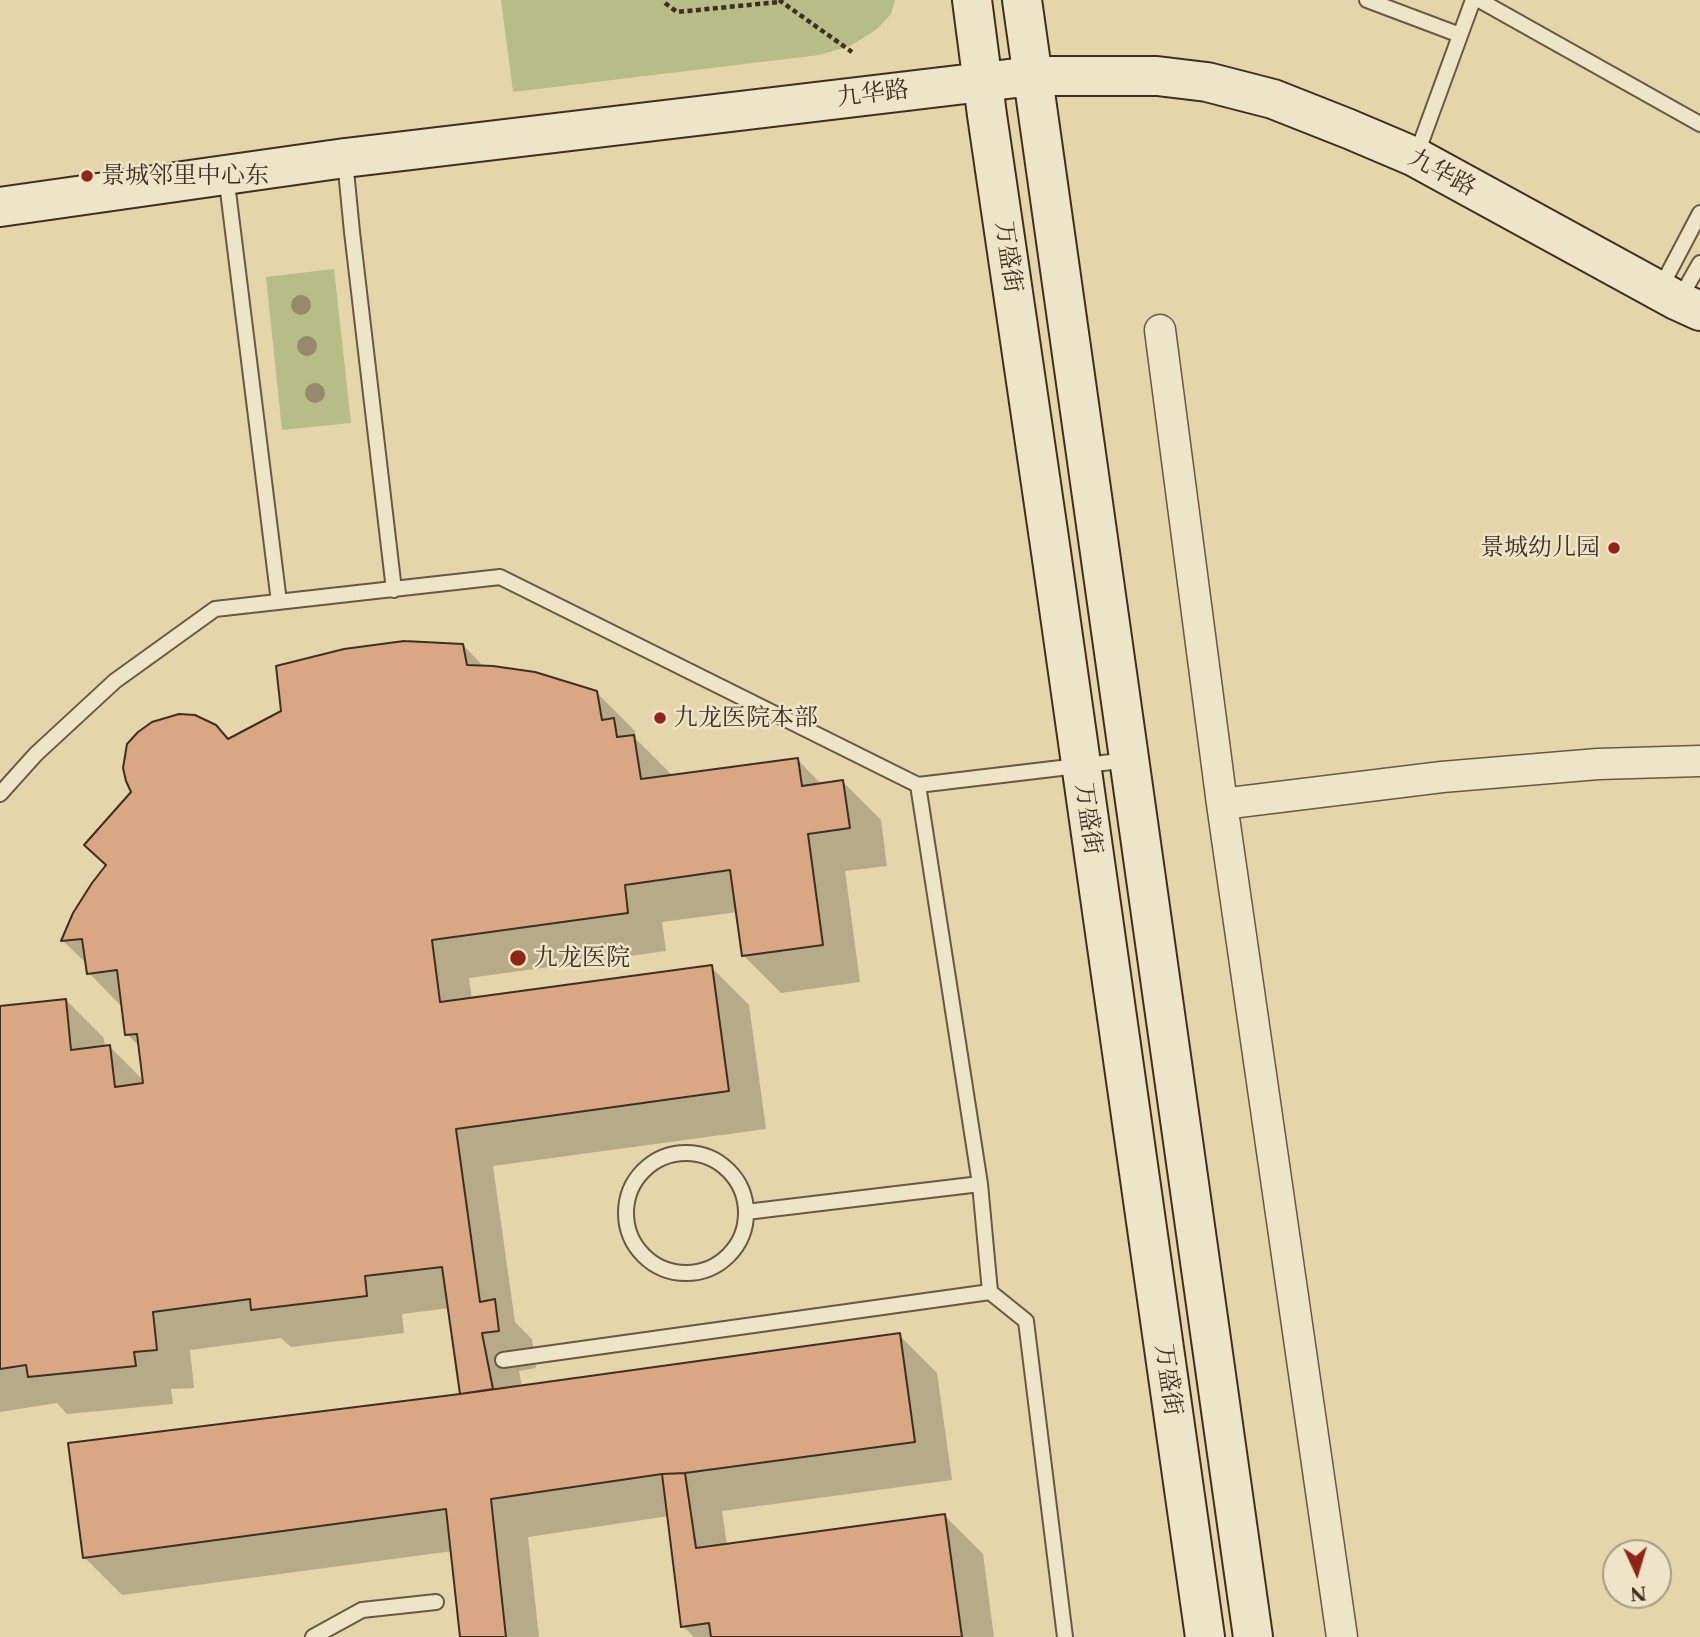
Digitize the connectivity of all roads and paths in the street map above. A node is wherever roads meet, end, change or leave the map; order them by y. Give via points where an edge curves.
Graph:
1 (972, 0) edge
2 (1022, 0) edge
3 (1367, 0) edge
4 (1473, 0) edge
5 (1479, 0) edge
6 (779, 1) edge
7 (665, 3) dead end
8 (1460, 35) junction
9 (852, 52) dead end
10 (1033, 76) junction
11 (984, 82) junction
12 (1700, 124) edge
13 (345, 158) junction
14 (1415, 158) junction
15 (226, 174) junction
16 (0, 207) edge
17 (1700, 213) edge
18 (1700, 263) edge
19 (1679, 301) edge
20 (1160, 330) dead end
21 (394, 590) junction
22 (279, 602) junction
23 (1130, 760) junction
24 (1700, 761) edge
25 (1080, 766) junction
26 (918, 785) junction
27 (0, 793) edge
28 (1222, 804) junction
29 (980, 1184) junction
30 (746, 1212) junction
31 (990, 1292) junction
32 (503, 1360) dead end
33 (436, 1602) dead end
34 (313, 1637) edge
35 (1065, 1637) edge
36 (1205, 1637) edge
37 (1253, 1637) edge
38 (1342, 1637) edge

1 - 11 main road, 万盛街
2 - 10 main road, 万盛街
3 - 8 lane
4 - 8 lane
5 - 12 lane
6 - 7 path via 677,12
6 - 9 path
8 - 14 lane
10 - 11 main road, 九华路
10 - 14 main road, 九华路 via 1157,76 1207,82 1273,99
10 - 23 main road, 万盛街
11 - 13 main road, 九华路
11 - 25 main road, 万盛街
13 - 15 main road, 九华路
13 - 21 lane
14 - 19 main road, 九华路
15 - 16 main road, 九华路
15 - 22 lane
17 - 19 lane
18 - 19 lane
20 - 28 street
21 - 22 lane
21 - 26 lane via 500,577
22 - 27 lane via 215,609 115,681
23 - 25 lane
23 - 37 main road, 万盛街
24 - 28 street via 1442,776
25 - 26 lane
25 - 36 main road, 万盛街
26 - 29 lane
28 - 38 street
29 - 30 lane
29 - 31 lane
30 - 30 lane via 736,1180 725,1167 710,1158 677,1153 646,1168 628,1196 626,1213 635,1246 646,1258 661,1268 694,1272 725,1258 743,1230
31 - 32 lane
31 - 35 lane via 1026,1321
33 - 34 lane via 362,1610

